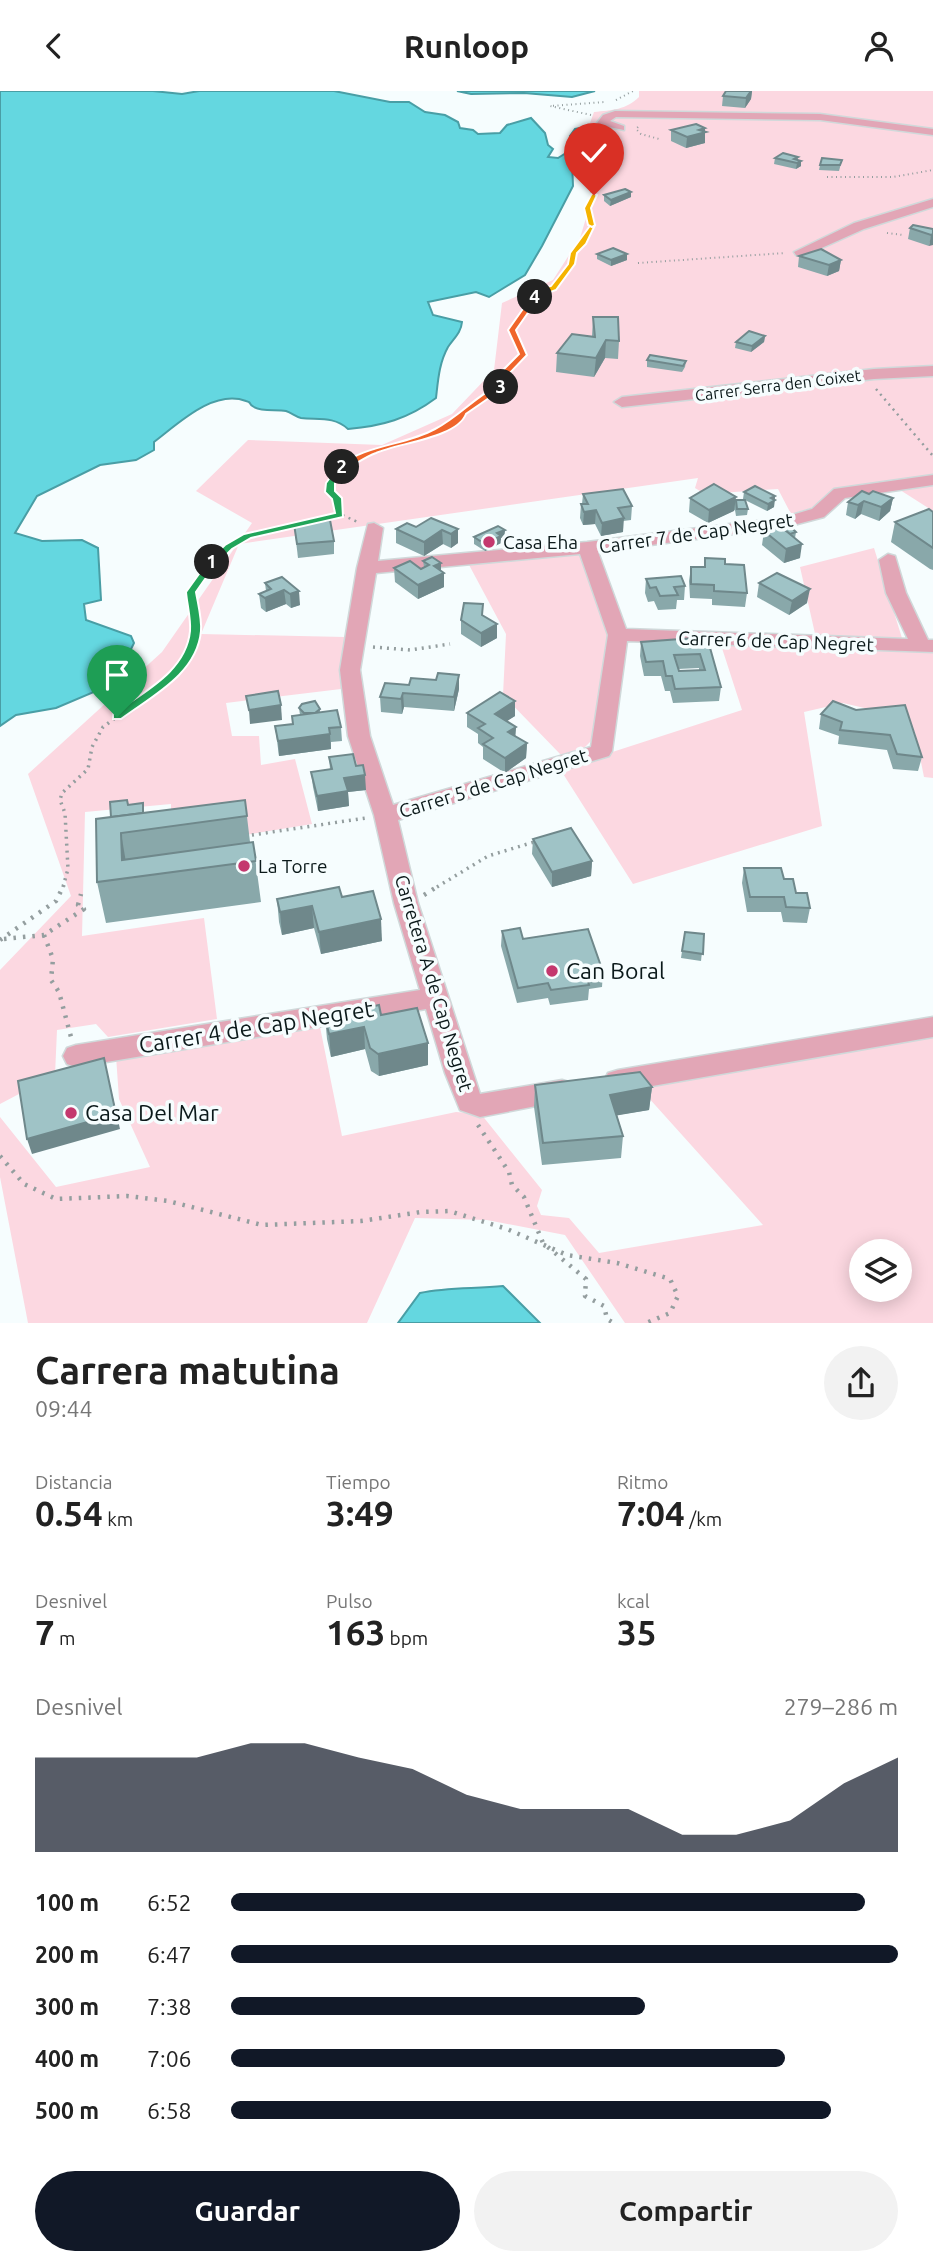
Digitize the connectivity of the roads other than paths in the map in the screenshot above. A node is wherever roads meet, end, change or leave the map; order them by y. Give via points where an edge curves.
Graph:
1 (755, 107) dead end
2 (894, 126) junction
3 (620, 128) dead end
4 (933, 132) edge
5 (933, 203) edge
6 (801, 252) edge
7 (933, 371) edge
8 (622, 402) dead end
9 (933, 480) edge
10 (374, 528) dead end
11 (587, 548) junction
12 (888, 560) dead end
13 (366, 568) junction
14 (618, 635) junction
15 (927, 646) edge
16 (385, 815) junction
17 (435, 998) junction
18 (933, 1027) edge
19 (76, 1056) road end

1 - 2 street
2 - 3 street via 820,117 615,114 603,123
2 - 4 street
5 - 6 street via 859,226
7 - 8 street, Carrer Serra den Coixet
9 - 11 street, Carrer 7 de Cap Negret via 840,493 818,513 786,522
10 - 13 street, Carretera A de Cap Negret
11 - 13 street, Carrer 7 de Cap Negret
11 - 14 street, Carrer 5 de Cap Negret
12 - 15 street via 896,593
13 - 16 street, Carretera A de Cap Negret via 350,670 359,736
14 - 15 street, Carrer 6 de Cap Negret
14 - 16 street, Carrer 5 de Cap Negret via 601,751
16 - 17 street, Carretera A de Cap Negret
17 - 18 street, Carretera A de Cap Negret via 470,1103 480,1106
17 - 19 street, Carrer 4 de Cap Negret

